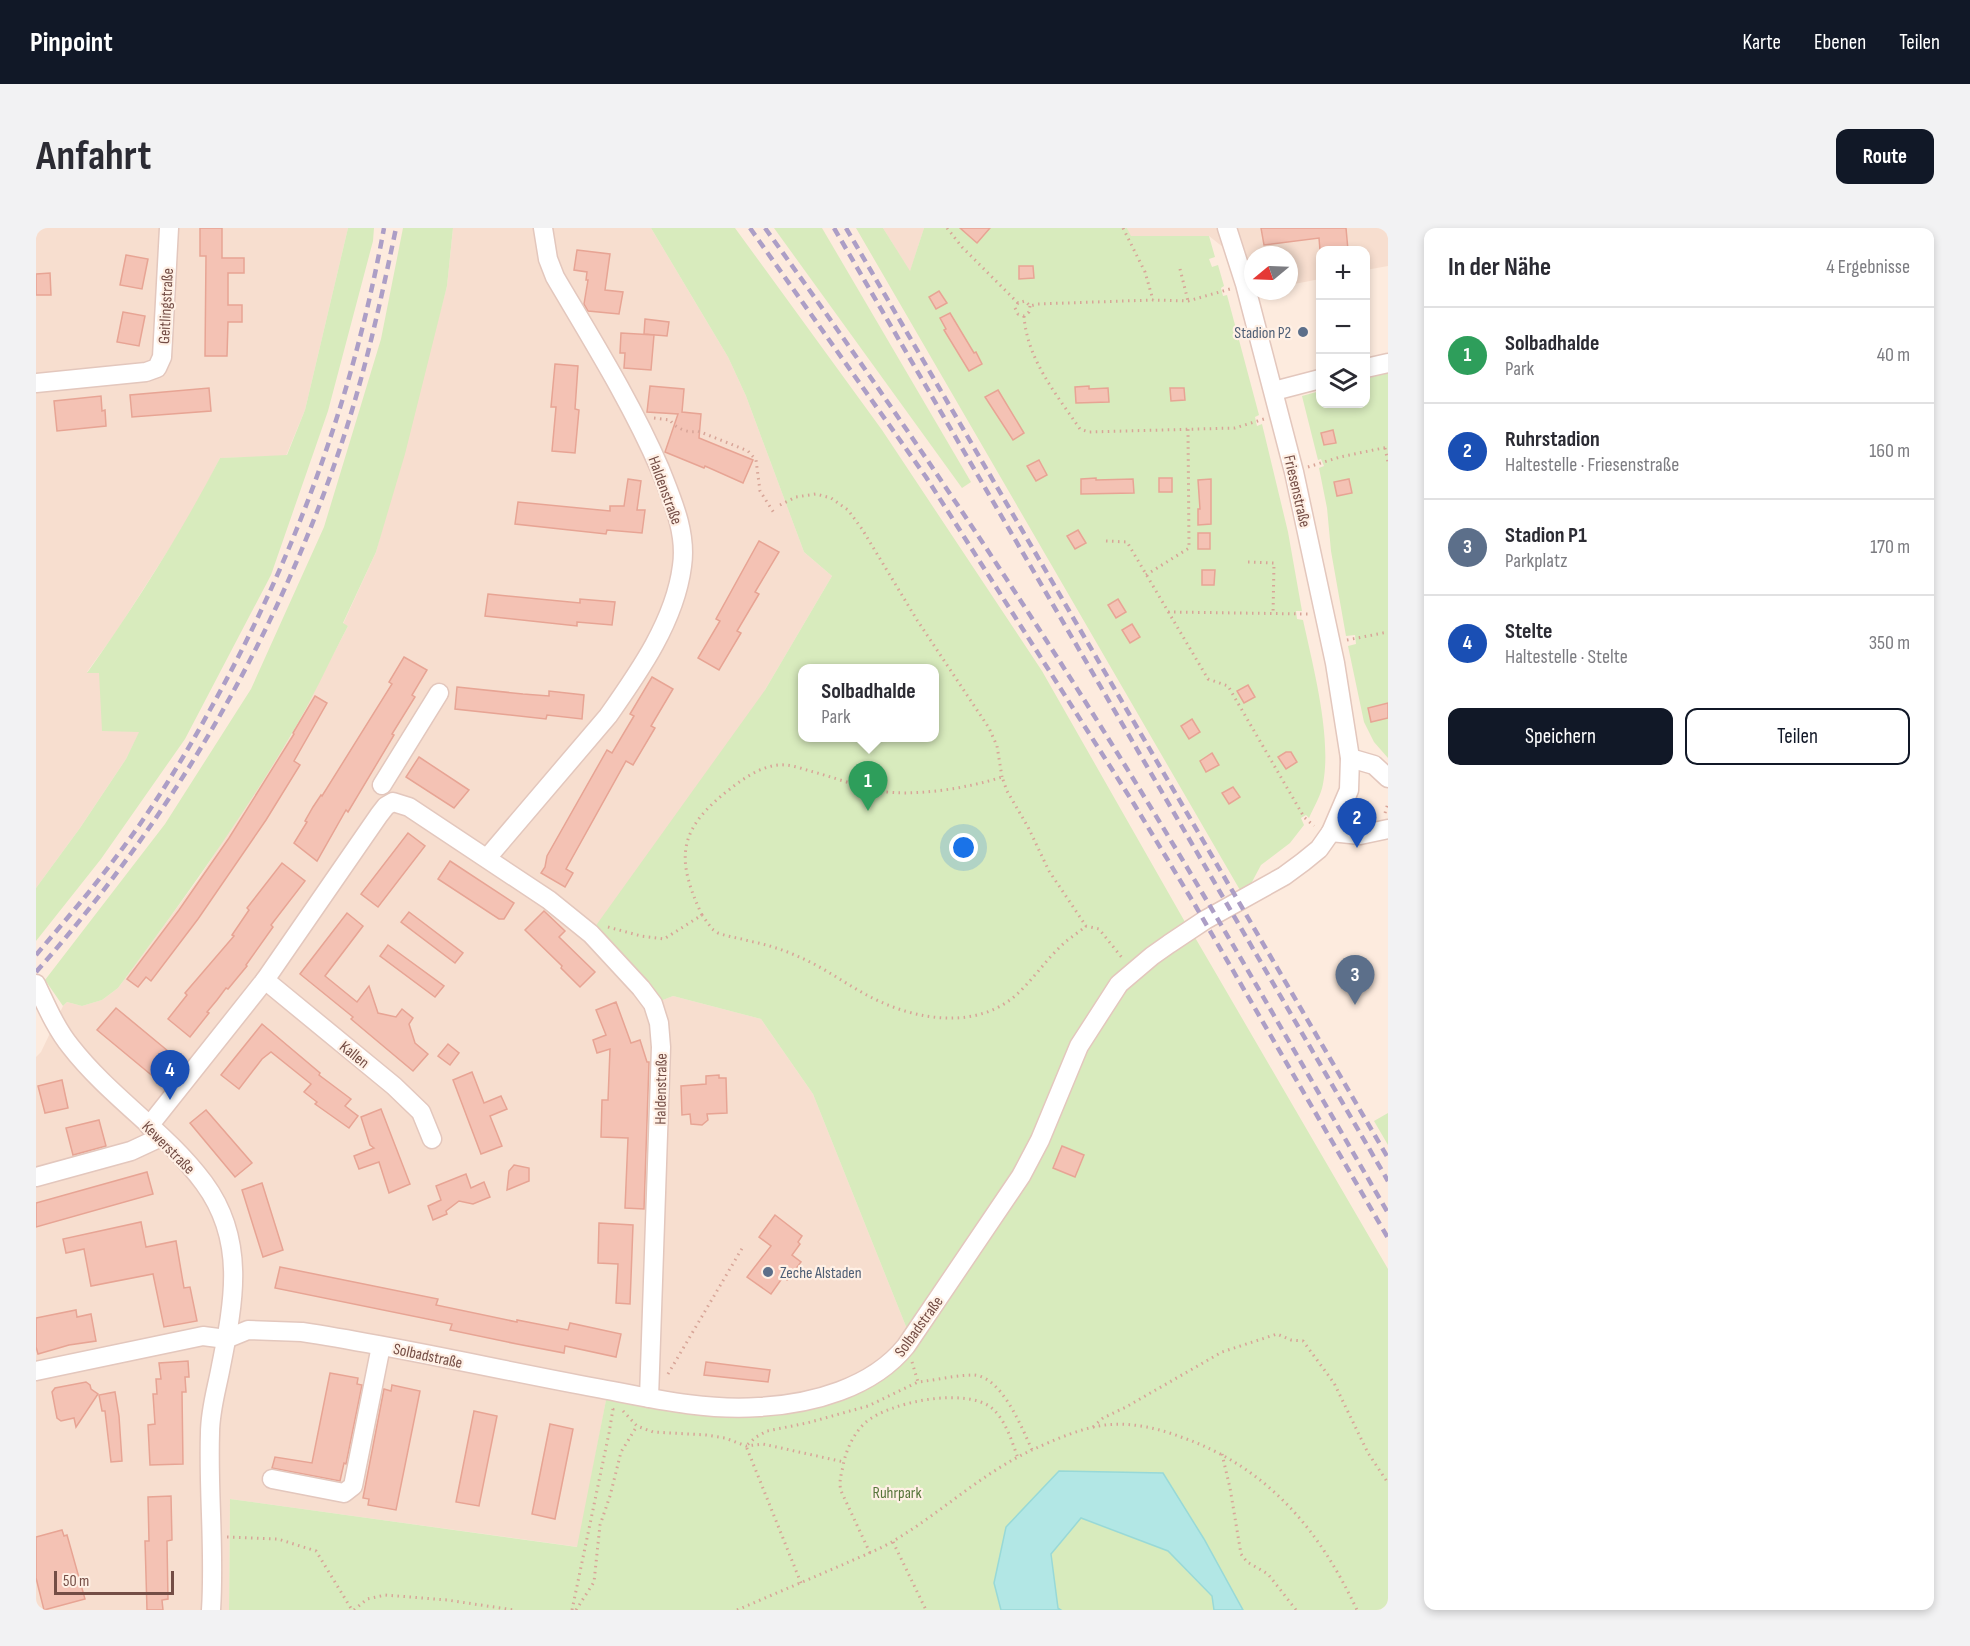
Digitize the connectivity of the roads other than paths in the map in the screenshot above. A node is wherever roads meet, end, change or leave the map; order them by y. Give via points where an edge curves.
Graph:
1 (169, 228) edge
2 (543, 228) edge
3 (1227, 228) edge
4 (1388, 363) edge
5 (1370, 367) edge
6 (1316, 380) edge
7 (36, 382) edge
8 (1274, 391) junction
9 (439, 693) dead end
10 (1350, 758) junction
11 (1388, 778) edge
12 (382, 785) dead end
13 (1388, 829) edge
14 (1331, 832) junction
15 (487, 858) junction
16 (1168, 944) joint
17 (265, 980) junction
18 (36, 984) edge
19 (155, 1132) junction
20 (432, 1139) dead end
21 (36, 1177) edge
22 (226, 1339) junction
23 (381, 1346) junction
24 (36, 1371) edge
25 (651, 1398) junction
26 (272, 1479) dead end
27 (210, 1610) edge

1 - 7 street, Geitlingstraße via 162,357 157,368
2 - 15 street, Haldenstraße via 551,268 637,418 671,499 681,531 683,563 674,601 648,653 608,716
3 - 8 street, Friesenstraße
4 - 5 street
6 - 8 street
8 - 10 street, Friesenstraße via 1325,614
9 - 12 street
10 - 11 street via 1374,765
10 - 14 street, Friesenstraße via 1348,790
13 - 14 street via 1360,835
14 - 16 street, Friesenstraße via 1318,849 1284,876
15 - 17 street, Haldenstraße via 409,807 393,802 379,815
15 - 25 street, Haldenstraße via 555,903 591,934 653,1004 659,1023
16 - 25 street, Solbadstraße via 1119,984 1108,1000 1078,1046 1021,1176 896,1358 868,1378 794,1403 740,1408
17 - 19 street
17 - 20 street, Kallen via 394,1086 421,1112
18 - 19 street, Kewerstraße via 69,1045
19 - 21 street via 131,1150
19 - 22 street, Kewerstraße via 203,1182 227,1224 234,1281
22 - 23 street, Solbadstraße via 248,1330 282,1330
22 - 24 street via 203,1336
22 - 27 street, Kewerstraße via 210,1431
23 - 25 street, Solbadstraße
23 - 26 street, Solbadstraße via 353,1486 344,1494

